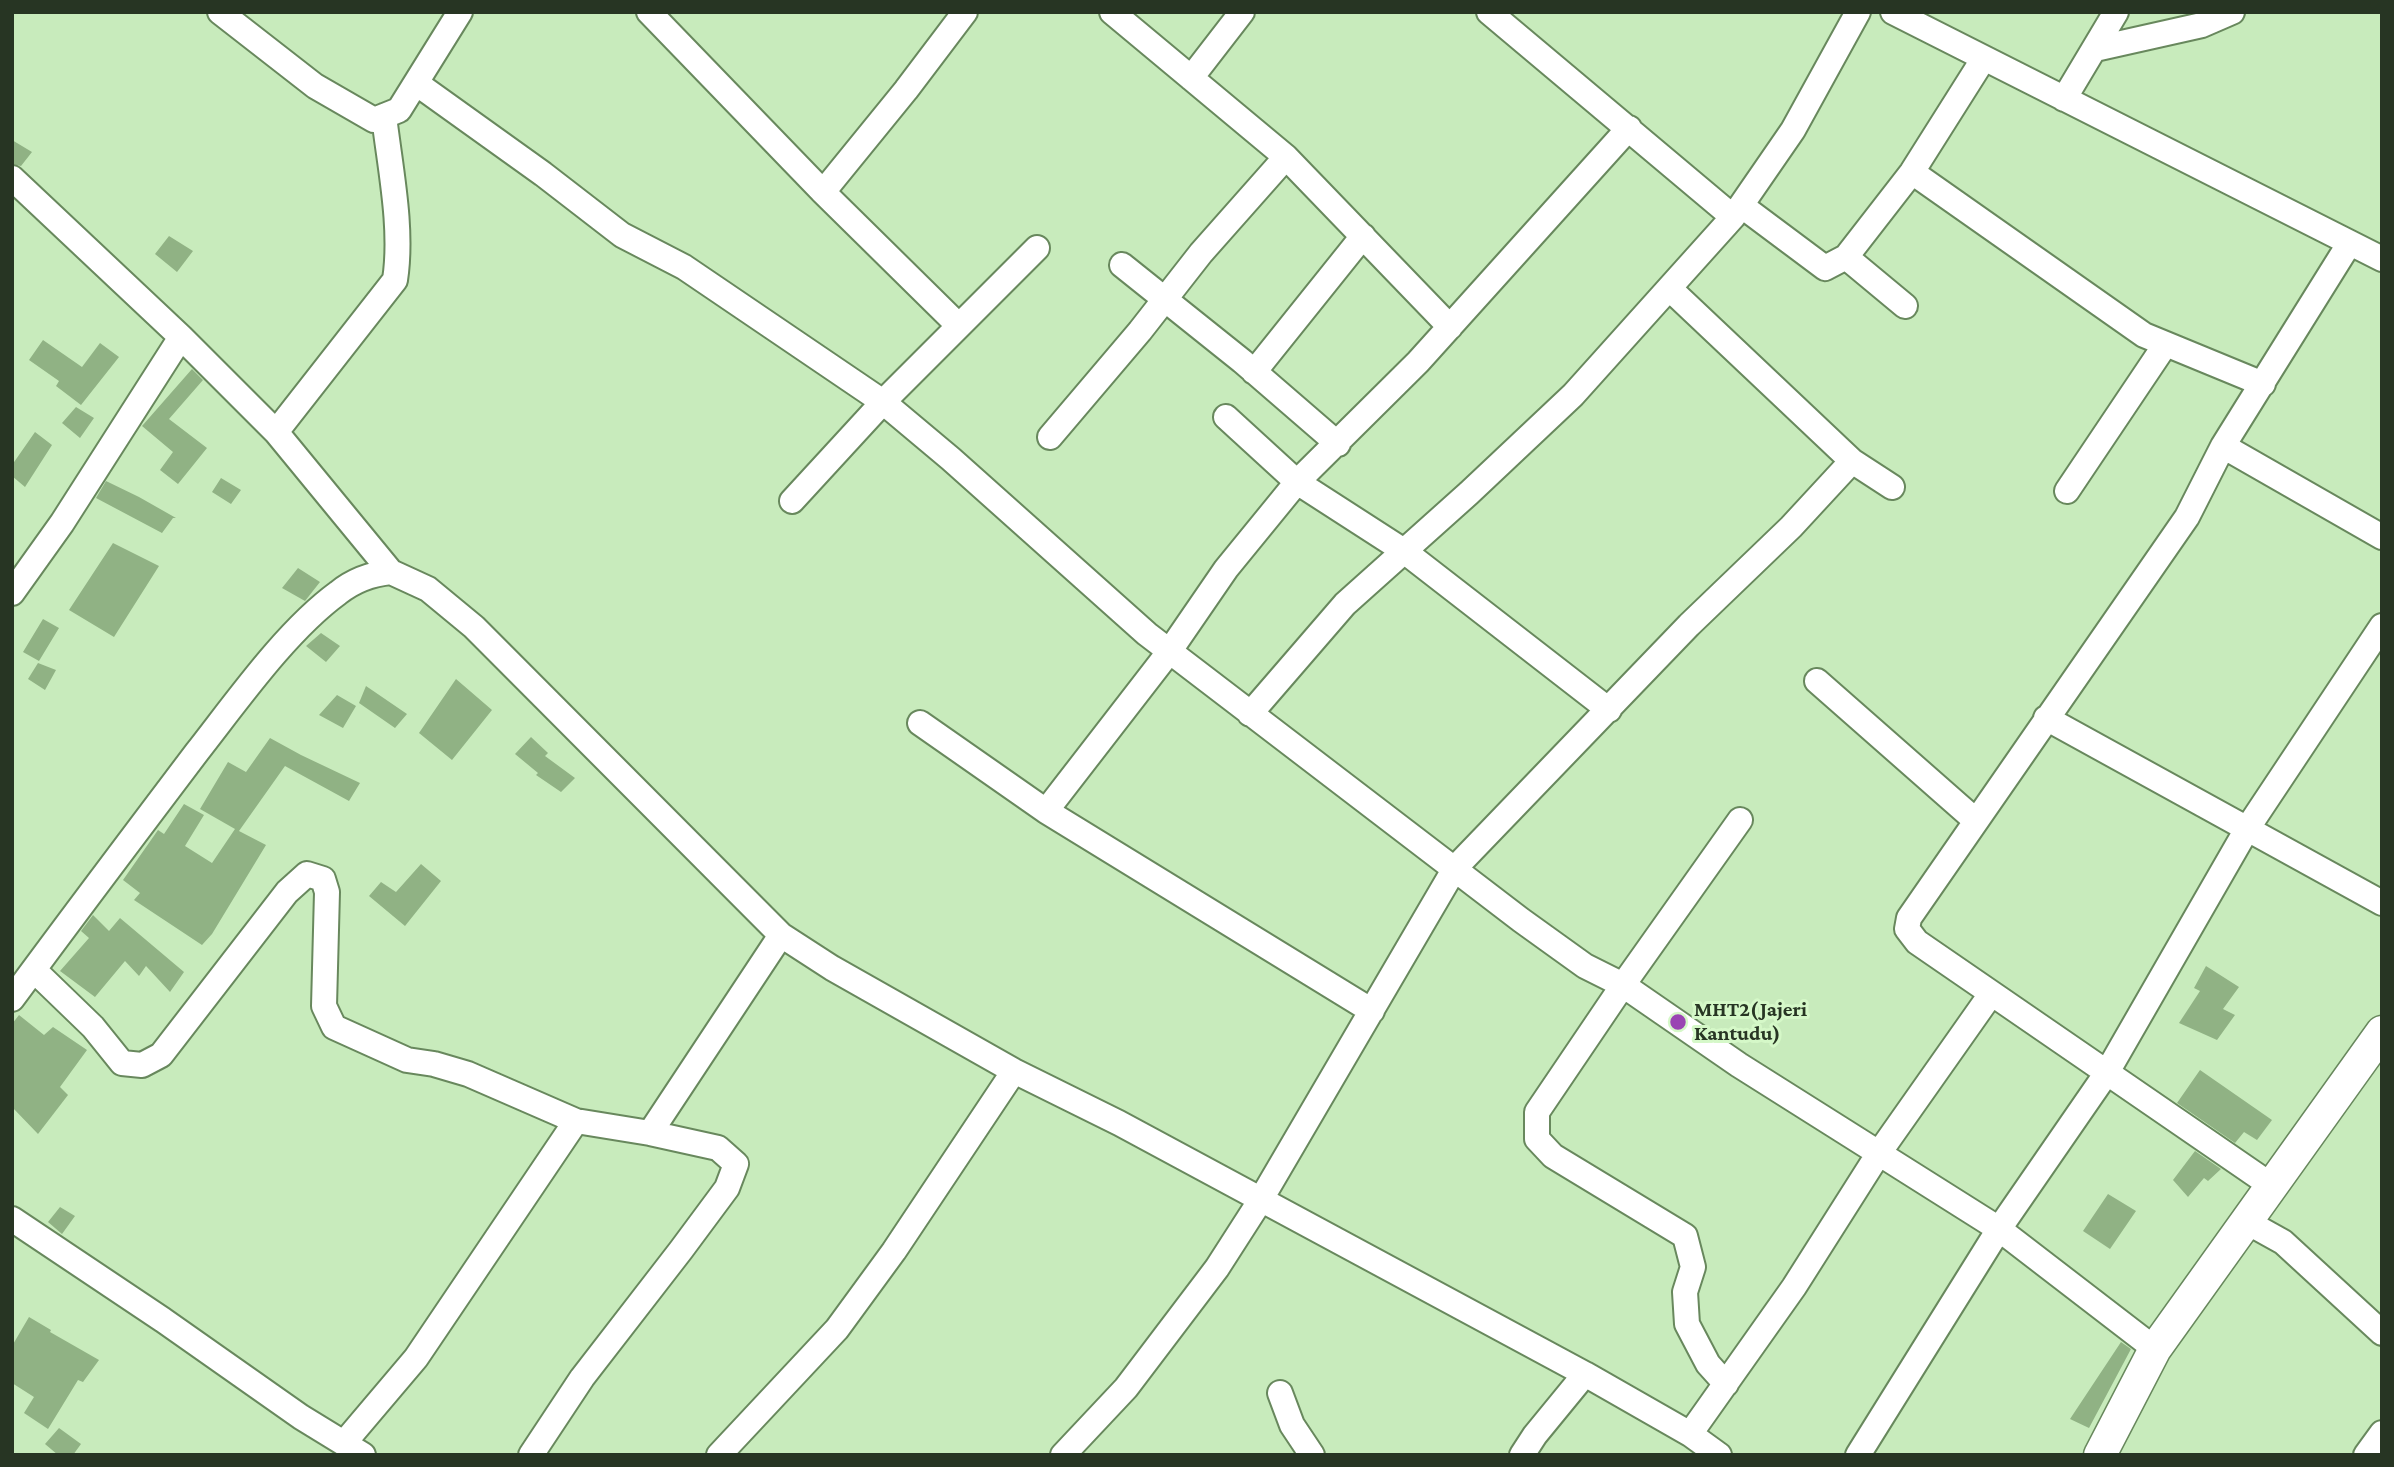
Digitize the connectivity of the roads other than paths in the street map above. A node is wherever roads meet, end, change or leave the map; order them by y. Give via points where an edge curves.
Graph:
1 (220, 12) edge
2 (460, 12) edge
3 (649, 12) edge
4 (1112, 12) edge
5 (1242, 12) edge
6 (1489, 12) edge
7 (1858, 12) edge
8 (1893, 12) edge
9 (2116, 12) edge
10 (2232, 12) edge
11 (964, 13) edge
12 (2095, 49) junction
13 (1984, 58) junction
14 (1191, 78) junction
15 (416, 83) junction
16 (2064, 99) junction
17 (384, 116) junction
18 (1629, 128) junction
19 (1286, 157) junction
20 (1912, 172) junction
21 (12, 178) edge
22 (823, 191) junction
23 (1737, 211) junction
24 (1363, 236) junction
25 (2349, 244) junction
26 (1037, 248) dead end
27 (1846, 257) junction
28 (2382, 259) edge
29 (1122, 265) dead end
30 (1670, 289) junction
31 (1165, 299) junction
32 (1905, 306) dead end
33 (958, 325) junction
34 (1450, 327) junction
35 (181, 337) junction
36 (2165, 345) junction
37 (1254, 372) junction
38 (2263, 384) junction
39 (883, 402) junction
40 (1226, 417) dead end
41 (276, 432) junction
42 (1050, 437) dead end
43 (1338, 444) junction
44 (2223, 446) junction
45 (1852, 461) junction
46 (1297, 482) junction
47 (1892, 487) dead end
48 (2067, 491) dead end
49 (792, 501) dead end
50 (2382, 537) edge
51 (1404, 551) junction
52 (391, 572) junction
53 (12, 593) edge
54 (2382, 626) edge
55 (1169, 652) junction
56 (1817, 681) dead end
57 (1609, 710) junction
58 (1250, 714) junction
59 (2046, 718) junction
60 (920, 723) dead end
61 (1046, 811) junction
62 (1740, 820) dead end
63 (1975, 820) junction
64 (2247, 829) junction
65 (1455, 868) junction
66 (2382, 903) edge
67 (781, 934) junction
68 (34, 970) junction
69 (1623, 985) junction
70 (1991, 994) junction
71 (12, 999) edge
72 (1372, 1012) junction
73 (2382, 1032) edge
74 (1014, 1071) junction
75 (2106, 1074) junction
76 (576, 1121) junction
77 (650, 1133) junction
78 (1879, 1153) junction
79 (2272, 1186) junction
80 (1260, 1201) junction
81 (12, 1219) edge
82 (2247, 1222) junction
83 (1999, 1229) junction
84 (2382, 1333) edge
85 (2155, 1349) junction
86 (1585, 1374) junction
87 (1726, 1384) junction
88 (1280, 1393) dead end
89 (2382, 1433) edge
90 (1690, 1434) junction
91 (354, 1449) edge
92 (531, 1455) edge
93 (719, 1455) edge
94 (1063, 1455) edge
95 (1312, 1455) edge
96 (1522, 1455) edge
97 (1719, 1455) edge
98 (1858, 1455) edge
99 (2100, 1455) edge
100 (2366, 1455) edge

1 - 17 street via 315,86 374,120
2 - 15 street
3 - 22 street
4 - 14 street
5 - 14 street
6 - 18 street
7 - 23 street via 1793,130
8 - 13 street
9 - 12 street
10 - 12 street via 2202,25
11 - 22 street
12 - 16 street
13 - 16 street
13 - 20 street
14 - 19 street
15 - 17 street via 399,110
15 - 39 street via 622,235 684,267
16 - 25 street
17 - 41 street via 399,258 395,279
18 - 23 street
18 - 34 street
19 - 24 street
19 - 31 street
20 - 27 street
20 - 36 street via 2144,335
21 - 35 street
22 - 33 street
23 - 27 street via 1825,268
23 - 30 street
24 - 34 street
24 - 37 street
25 - 28 street
25 - 38 street
26 - 33 street
27 - 32 street
29 - 31 street
30 - 45 street
30 - 51 street via 1573,395
31 - 37 street
31 - 42 street
33 - 39 street
34 - 43 street
35 - 41 street
35 - 53 street
36 - 38 street
36 - 48 street
37 - 43 street
38 - 44 street
39 - 49 street
39 - 55 street
40 - 46 street
41 - 52 street
43 - 46 street
44 - 50 street
44 - 59 street via 2187,517
45 - 47 street
45 - 57 street
46 - 51 street
46 - 55 street via 1226,569
51 - 57 street
51 - 58 street via 1345,604
52 - 67 street via 428,589 474,627
52 - 68 street via 369,574 338,593 292,635 236,701
54 - 64 street
55 - 58 street
55 - 61 street
56 - 63 street
57 - 65 street
58 - 65 street
59 - 63 street
59 - 64 street
60 - 61 street
61 - 72 street
62 - 69 street
63 - 70 street via 1909,918 1907,929 1917,942
64 - 66 street
64 - 75 street
65 - 69 street via 1585,966
65 - 72 street
67 - 74 street
67 - 77 street
68 - 71 street
68 - 76 street via 93,1027 122,1063 142,1065 161,1055 287,892 307,874 323,878 327,892 324,1006 334,1027 407,1060 468,1073
69 - 78 street
69 - 87 street via 1537,1112 1537,1139 1553,1156 1685,1236 1693,1267 1685,1292 1687,1324 1708,1364
70 - 75 street
70 - 78 street
72 - 80 street
73 - 79 street
74 - 80 street
74 - 93 street via 837,1329
75 - 79 street
75 - 83 street
76 - 77 street
76 - 91 street
77 - 92 street via 718,1148 736,1164 727,1188 582,1378
78 - 83 street
78 - 87 street
79 - 82 street
80 - 86 street
80 - 94 street via 1217,1268 1126,1388
81 - 91 street
82 - 84 street via 2283,1242
82 - 85 street
83 - 85 street
83 - 98 street
85 - 99 street
86 - 90 street
86 - 96 street
87 - 90 street
88 - 95 street via 1292,1425
89 - 100 street
90 - 97 street

